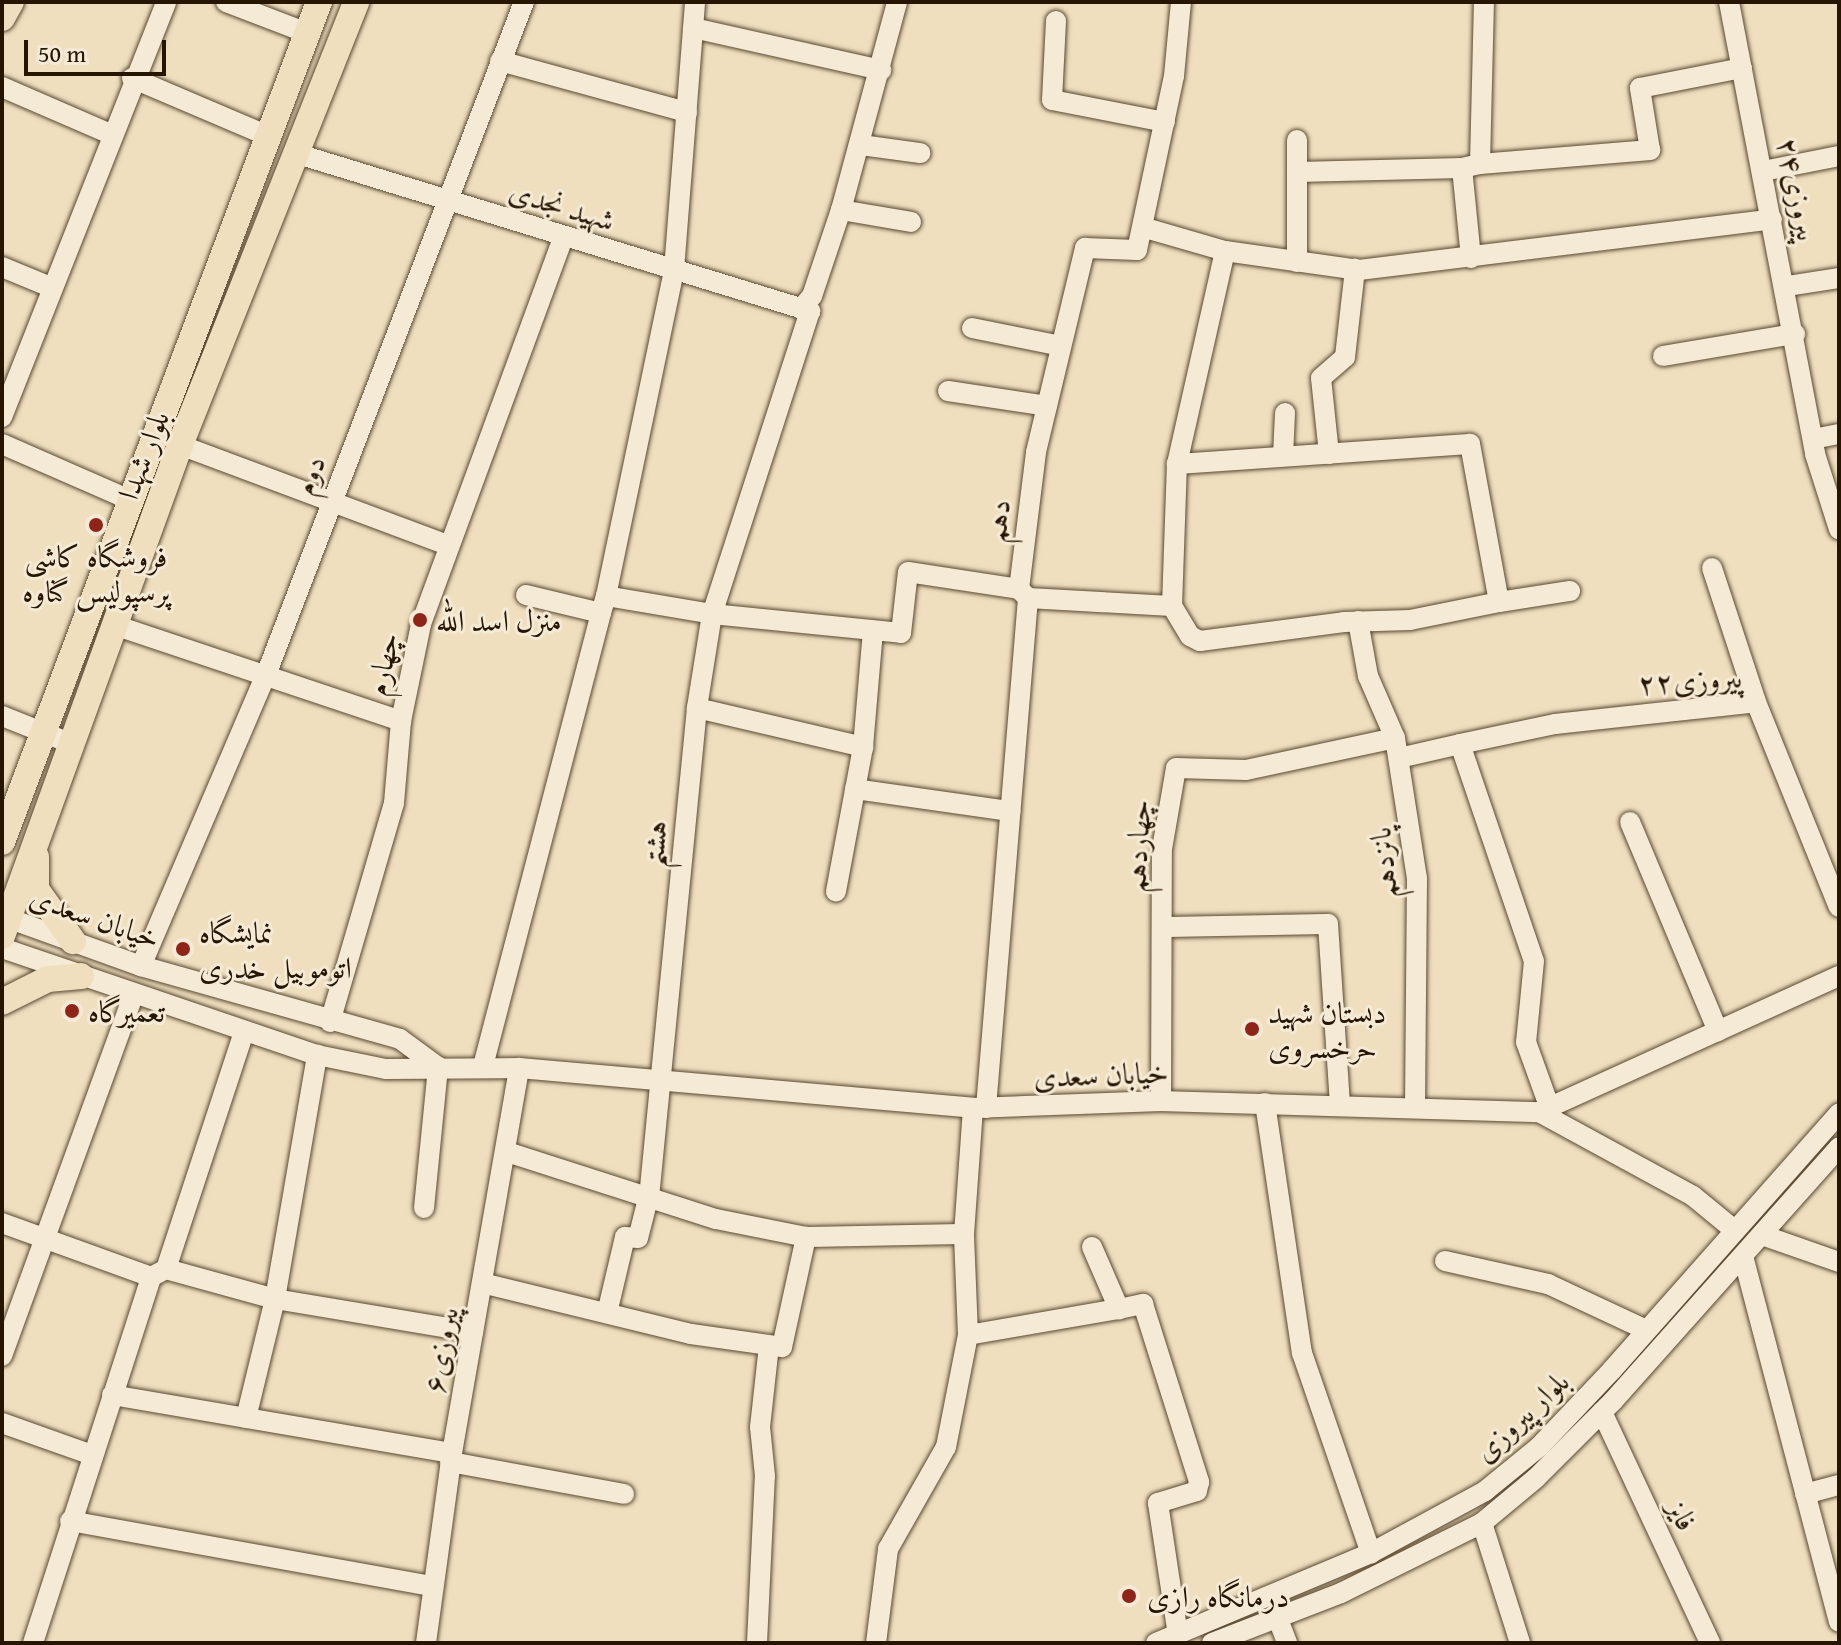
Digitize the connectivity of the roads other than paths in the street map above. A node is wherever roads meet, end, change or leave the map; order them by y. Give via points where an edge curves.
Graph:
1 (11, 2) edge
2 (166, 2) edge
3 (226, 2) edge
4 (319, 2) edge
5 (356, 2) edge
6 (524, 2) edge
7 (695, 2) edge
8 (897, 2) edge
9 (1181, 2) edge
10 (1484, 2) edge
11 (1729, 2) edge
12 (2, 18) edge
13 (1056, 21) dead end
14 (693, 28) junction
15 (307, 33) junction
16 (500, 61) junction
17 (1742, 68) junction
18 (881, 70) junction
19 (132, 78) junction
20 (2, 87) edge
21 (687, 112) junction
22 (1165, 122) junction
23 (113, 135) junction
24 (268, 136) junction
25 (1297, 140) dead end
26 (861, 145) junction
27 (920, 153) dead end
28 (298, 154) junction
29 (1839, 156) edge
30 (1471, 166) junction
31 (1763, 171) junction
32 (1297, 172) junction
33 (445, 200) junction
34 (841, 210) junction
35 (1772, 219) junction
36 (911, 222) dead end
37 (1142, 227) junction
38 (563, 238) junction
39 (1225, 251) junction
40 (1471, 258) junction
41 (1297, 262) junction
42 (2, 267) edge
43 (1355, 269) junction
44 (674, 270) junction
45 (1839, 278) edge
46 (1787, 286) junction
47 (53, 288) junction
48 (806, 310) junction
49 (972, 328) dead end
50 (1795, 334) junction
51 (1061, 346) junction
52 (1663, 356) dead end
53 (948, 391) dead end
54 (1047, 406) junction
55 (1285, 413) dead end
56 (2, 417) edge
57 (1839, 434) edge
58 (1813, 439) junction
59 (2, 444) edge
60 (180, 445) junction
61 (1329, 454) junction
62 (1283, 456) junction
63 (1177, 464) junction
64 (130, 500) junction
65 (331, 501) junction
66 (1839, 529) edge
67 (448, 545) junction
68 (1712, 568) dead end
69 (1570, 591) dead end
70 (1023, 594) junction
71 (526, 595) dead end
72 (1499, 602) junction
73 (604, 604) junction
74 (1172, 606) junction
75 (712, 614) junction
76 (1358, 621) junction
77 (114, 625) junction
78 (873, 630) junction
79 (266, 675) junction
80 (1756, 702) junction
81 (697, 708) junction
82 (2, 716) edge
83 (401, 721) junction
84 (44, 734) junction
85 (72, 744) junction
86 (1460, 744) junction
87 (863, 747) junction
88 (1397, 748) junction
89 (855, 789) junction
90 (1010, 811) junction
91 (1630, 822) dead end
92 (4, 832) edge
93 (36, 842) junction
94 (836, 891) dead end
95 (1839, 907) edge
96 (4, 924) edge
97 (1165, 927) junction
98 (73, 941) junction
99 (2, 948) edge
100 (141, 966) junction
101 (81, 976) junction
102 (1839, 976) edge
103 (134, 994) junction
104 (2, 1002) edge
105 (330, 1022) junction
106 (1718, 1031) junction
107 (244, 1032) junction
108 (317, 1055) junction
109 (483, 1066) junction
110 (438, 1067) junction
111 (519, 1068) junction
112 (662, 1081) junction
113 (1161, 1101) junction
114 (1265, 1103) junction
115 (1340, 1103) junction
116 (1415, 1107) junction
117 (980, 1108) junction
118 (1544, 1109) junction
119 (1839, 1113) edge
120 (1839, 1147) edge
121 (507, 1152) junction
122 (649, 1195) junction
123 (424, 1208) dead end
124 (2, 1223) edge
125 (1733, 1229) junction
126 (964, 1234) junction
127 (1762, 1235) junction
128 (806, 1237) junction
129 (44, 1238) junction
130 (1092, 1247) dead end
131 (1743, 1256) junction
132 (1445, 1261) dead end
133 (1839, 1262) edge
134 (158, 1273) junction
135 (482, 1283) junction
136 (1675, 1297) junction
137 (275, 1299) junction
138 (1119, 1309) junction
139 (607, 1313) junction
140 (1693, 1314) junction
141 (1646, 1330) junction
142 (473, 1332) junction
143 (968, 1335) junction
144 (769, 1345) junction
145 (2, 1356) edge
146 (112, 1395) junction
147 (1602, 1412) junction
148 (246, 1418) junction
149 (2, 1423) edge
150 (92, 1455) junction
151 (451, 1457) junction
152 (1839, 1485) edge
153 (624, 1494) dead end
154 (1805, 1494) junction
155 (70, 1521) junction
156 (1482, 1523) junction
157 (1371, 1553) junction
158 (433, 1586) junction
159 (1278, 1619) junction
160 (1839, 1622) edge
161 (1178, 1635) junction
162 (33, 1643) edge
163 (426, 1643) edge
164 (757, 1643) edge
165 (876, 1643) edge
166 (1156, 1643) edge
167 (1212, 1643) edge
168 (1287, 1643) edge
169 (1520, 1643) edge
170 (1710, 1643) edge

1 - 12 main road
2 - 19 street
3 - 15 street
4 - 15 main road, بلوار شهدا
5 - 28 main road, بلوار شهدا
6 - 16 street, دوم
7 - 14 street
8 - 18 street, هشتم
9 - 22 street
10 - 30 street
11 - 17 street, پیروزی۲۴
13 - 22 street via 1052,100
14 - 18 street
14 - 21 street
15 - 24 main road, بلوار شهدا
16 - 21 street
16 - 33 street, دوم
17 - 30 street via 1640,88 1650,150
17 - 31 street, پیروزی۲۴
18 - 26 street, هشتم
19 - 23 street
19 - 24 street
20 - 23 street
21 - 44 street
22 - 37 street
23 - 47 street
24 - 64 main road, بلوار شهدا
25 - 32 street
26 - 27 street
26 - 34 street, هشتم
28 - 33 street, شهید نجدی
28 - 60 main road, بلوار شهدا
29 - 31 street
30 - 32 street
30 - 40 street
31 - 35 street, پیروزی۲۴
32 - 41 street
33 - 38 street, شهید نجدی
33 - 65 street, دوم
34 - 36 street
34 - 48 street, هشتم
35 - 40 street
35 - 46 street, پیروزی۲۴
37 - 39 street
37 - 51 street, دهم via 1137,250 1085,248
38 - 44 street, شهید نجدی
38 - 67 street, چهارم
39 - 41 street
39 - 63 street
40 - 43 street
41 - 43 street
42 - 47 street
43 - 61 street via 1345,357 1321,378
44 - 48 street, شهید نجدی
44 - 73 street
45 - 46 street
46 - 50 street, پیروزی۲۴
47 - 56 street
48 - 75 street, هشتم
49 - 51 street
50 - 52 street
50 - 58 street, پیروزی۲۴
51 - 54 street, دهم
53 - 54 street
54 - 70 street, دهم
55 - 62 street
57 - 58 street
58 - 66 street, پیروزی۲۴
59 - 64 street
60 - 65 street
60 - 77 main road, بلوار شهدا
61 - 62 street
61 - 72 street via 1470,444
62 - 63 street
63 - 74 street
64 - 84 main road, بلوار شهدا
65 - 67 street
65 - 79 street, دوم
67 - 83 street, چهارم via 421,624
68 - 80 street
69 - 72 street
70 - 74 street
70 - 78 street via 908,572 901,633
70 - 90 street, دهم
71 - 73 street
72 - 76 street via 1410,620
73 - 75 street
73 - 109 street
74 - 76 street via 1190,636 1200,641
75 - 78 street
75 - 81 street, هشتم
76 - 88 street, پانزدهم via 1368,676
77 - 79 street
77 - 85 main road, بلوار شهدا
78 - 87 street
79 - 83 street
79 - 100 street, دوم
80 - 86 street, پیروزی۲۲ via 1555,724
80 - 95 street, پیروزی۲۲
81 - 87 street
81 - 112 street, هشتم
82 - 84 street
83 - 105 street, چهارم via 394,803
84 - 85 street
84 - 92 main road, بلوار شهدا
85 - 93 main road, بلوار شهدا
86 - 88 street, پیروزی۲۲
86 - 118 street via 1534,961 1526,1042
87 - 89 street
88 - 97 street, چهاردهم via 1246,770 1176,768 1162,849
88 - 116 street, پانزدهم via 1417,878
89 - 90 street
89 - 94 street
90 - 117 street, دهم
91 - 106 street
93 - 96 main road, بلوار شهدا
93 - 98 main road via 36,889
96 - 98 street, خیابان سعدی
97 - 113 street, چهاردهم
97 - 115 street via 1328,924
98 - 100 street, خیابان سعدی
99 - 101 street, خیابان سعدی
100 - 105 street, خیابان سعدی
101 - 103 street, خیابان سعدی
101 - 104 main road via 48,979
102 - 106 street
103 - 107 street, خیابان سعدی
103 - 129 street
105 - 110 street, خیابان سعدی via 400,1039
106 - 118 street
107 - 108 street, خیابان سعدی
107 - 134 street
108 - 110 street, خیابان سعدی via 386,1069
108 - 137 street
109 - 110 street, خیابان سعدی
109 - 111 street, خیابان سعدی
110 - 123 street
111 - 112 street, خیابان سعدی
111 - 121 street, پیروزی۶
112 - 117 street, خیابان سعدی via 885,1105
112 - 122 street, هشتم
113 - 114 street, خیابان سعدی
113 - 117 street, خیابان سعدی
114 - 115 street, خیابان سعدی
114 - 157 street via 1302,1353
115 - 116 street, خیابان سعدی
116 - 118 street, خیابان سعدی
117 - 126 street, دهم
118 - 125 street, خیابان سعدی via 1693,1196
119 - 125 street, بلوار پیروزی
120 - 127 street, بلوار پیروزی
121 - 122 street
121 - 135 street, پیروزی۶
122 - 128 street via 716,1219
122 - 139 street, هشتم via 638,1238 625,1237
124 - 129 street
125 - 136 street, بلوار پیروزی
126 - 128 street
126 - 143 street, دهم
127 - 131 street, بلوار پیروزی
127 - 133 street
128 - 144 street via 782,1347
129 - 134 street
129 - 145 street
130 - 138 street
131 - 140 street, بلوار پیروزی
131 - 154 street
132 - 141 street via 1548,1284
134 - 137 street
134 - 146 street
135 - 139 street
135 - 142 street, پیروزی۶
136 - 140 street
136 - 141 street, بلوار پیروزی
137 - 142 street
137 - 148 street
138 - 143 street
138 - 161 street via 1143,1304 1199,1482 1197,1491 1158,1503
139 - 144 street
140 - 147 street, بلوار پیروزی
141 - 157 street, بلوار پیروزی via 1518,1465 1441,1518
142 - 151 street, پیروزی۶
143 - 165 street, دهم via 946,1447 888,1549
144 - 164 street via 760,1427 765,1476
146 - 148 street
146 - 150 street
147 - 156 street, بلوار پیروزی
147 - 170 street, فایز
148 - 151 street
149 - 150 street
150 - 155 street
151 - 153 street
151 - 158 street, پیروزی۶
152 - 154 street
154 - 160 street
155 - 158 street
155 - 162 street
156 - 159 street, بلوار پیروزی
156 - 169 street
157 - 161 street, بلوار پیروزی
158 - 163 street, پیروزی۶
159 - 167 street, بلوار پیروزی
159 - 168 street
161 - 166 street, بلوار پیروزی

